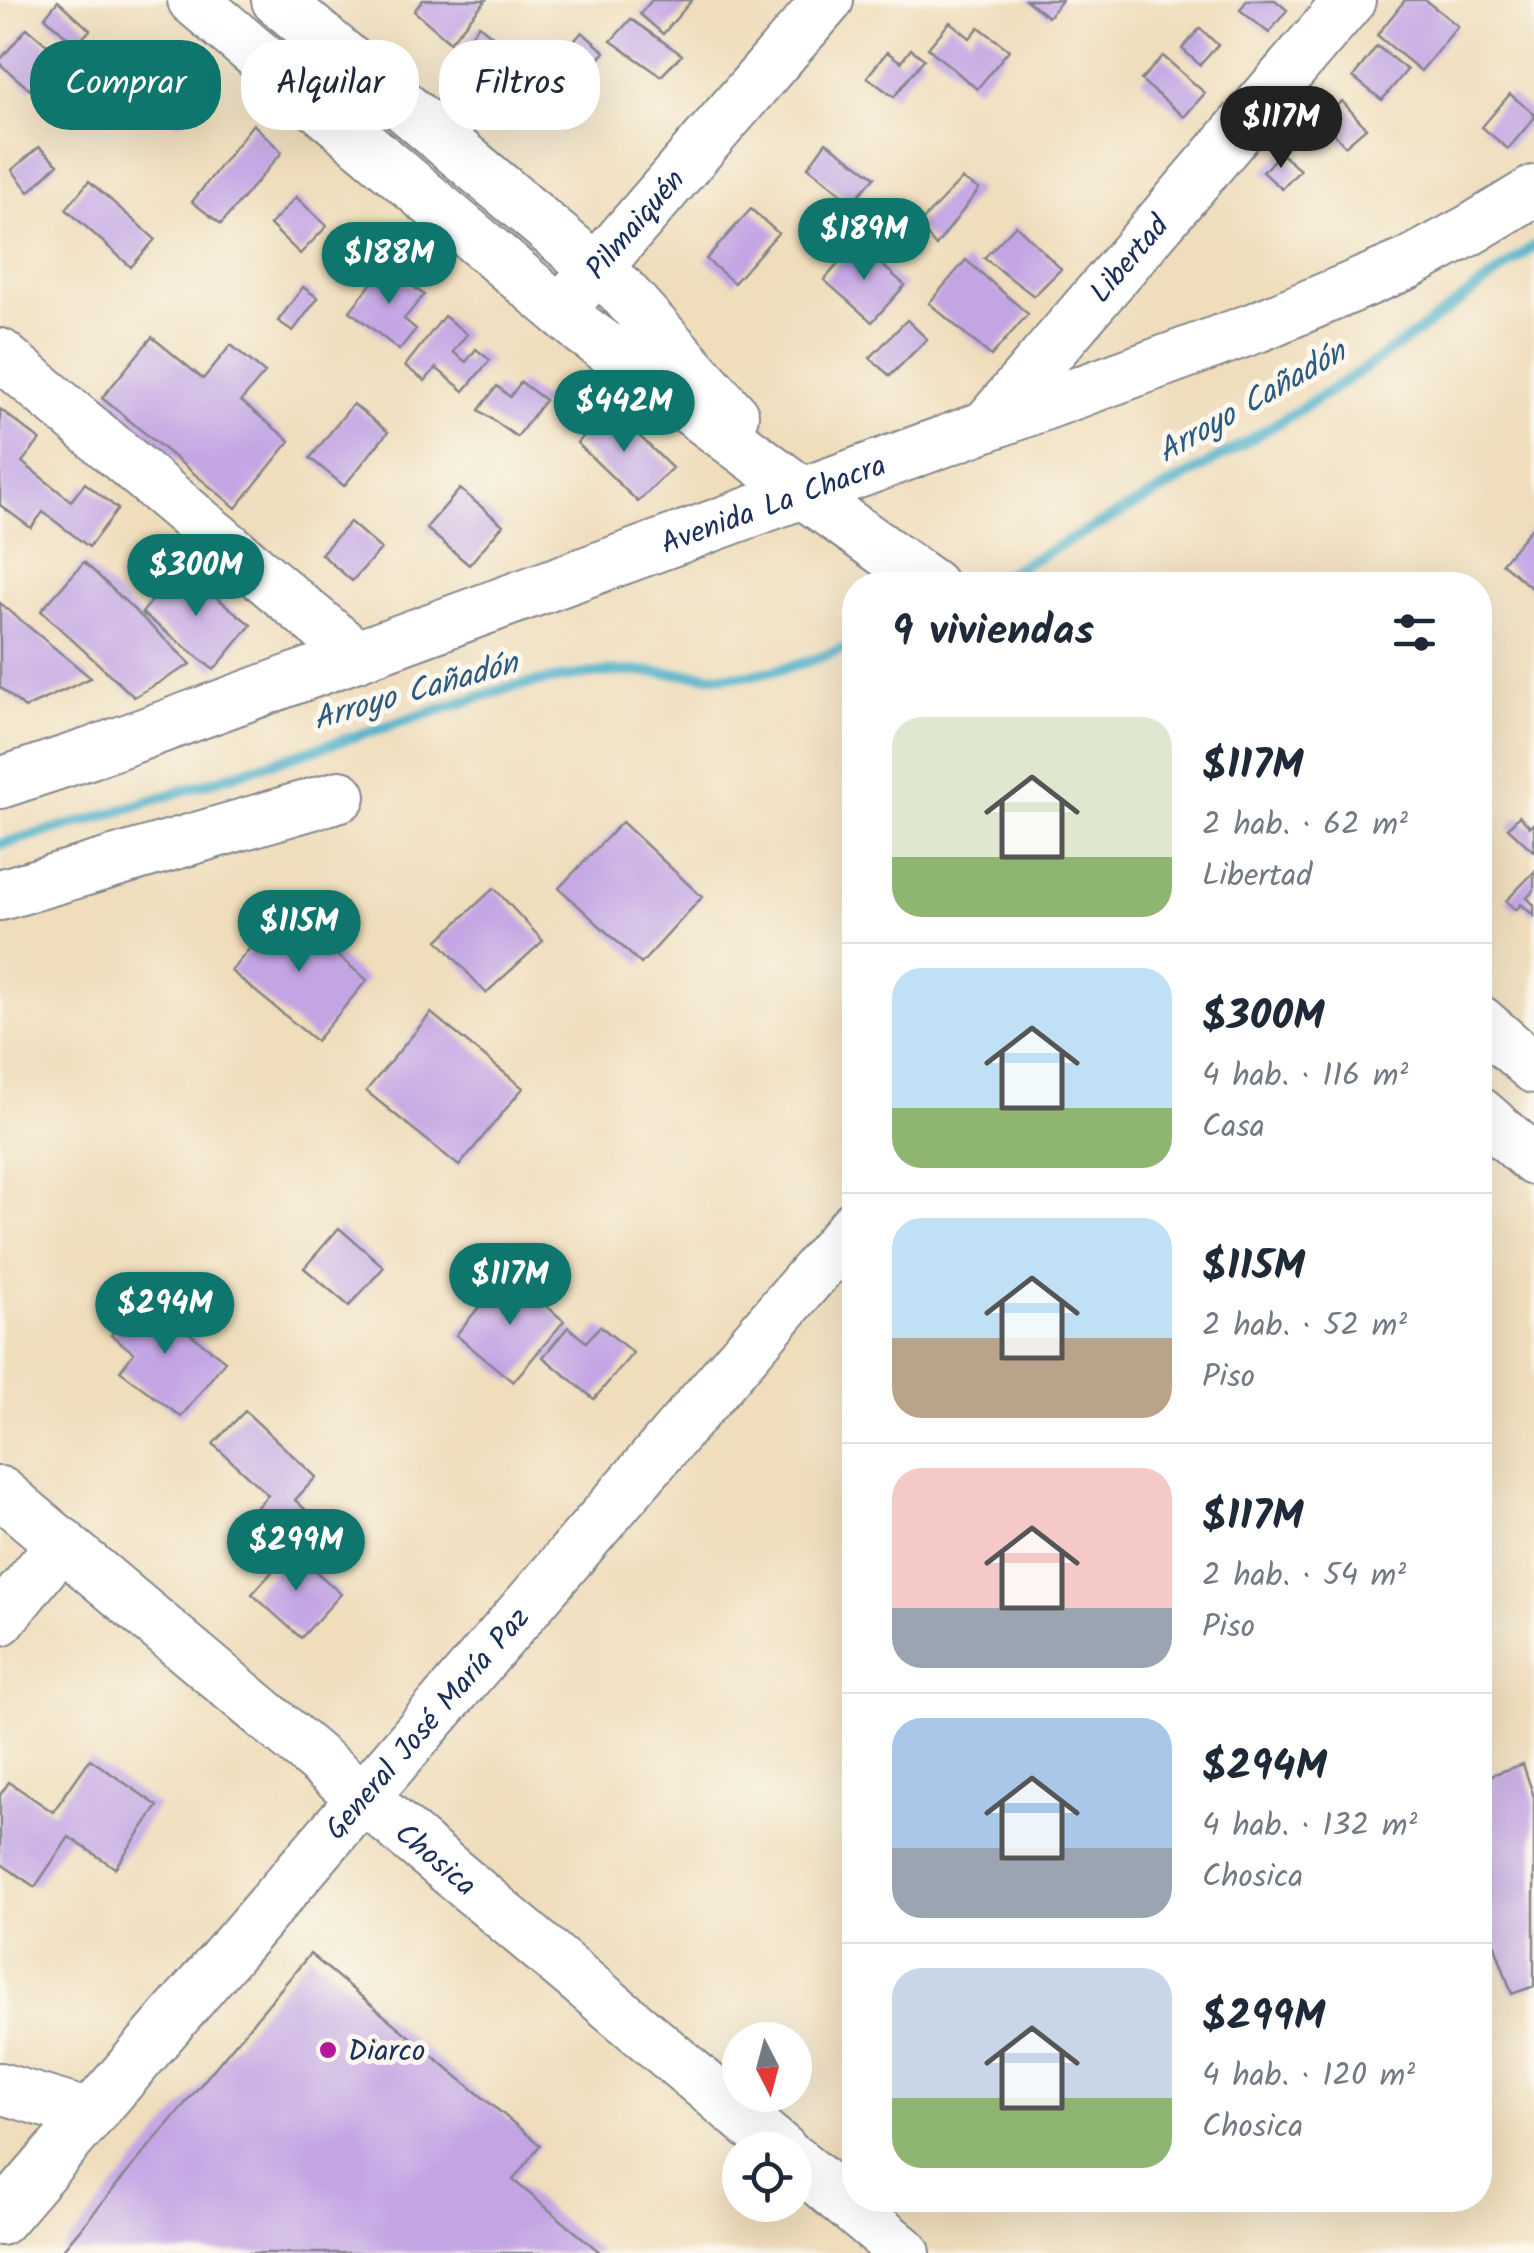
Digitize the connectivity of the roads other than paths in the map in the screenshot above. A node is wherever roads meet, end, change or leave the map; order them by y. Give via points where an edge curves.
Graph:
1 (192, 0) edge
2 (277, 0) edge
3 (828, 0) edge
4 (1350, 0) edge
5 (1534, 191) edge
6 (596, 269) junction
7 (560, 311) junction
8 (0, 354) edge
9 (984, 427) junction
10 (803, 493) junction
11 (914, 572) edge
12 (357, 656) junction
13 (0, 783) edge
14 (340, 796) dead end
15 (0, 895) edge
16 (1492, 1031) edge
17 (1534, 1068) edge
18 (1492, 1123) edge
19 (1534, 1160) edge
20 (842, 1240) edge
21 (0, 1492) edge
22 (62, 1543) junction
23 (0, 1620) edge
24 (363, 1797) junction
25 (0, 2088) edge
26 (90, 2115) junction
27 (761, 2132) edge
28 (812, 2175) edge
29 (842, 2201) edge
30 (855, 2212) edge
31 (0, 2220) edge
32 (904, 2253) edge

1 - 7 street
2 - 6 street
3 - 6 street, Pilmaiquén
4 - 9 street, Libertad
5 - 9 street, Avenida La Chacra via 1407,264 1257,328
6 - 7 street, Pilmaiquén
6 - 10 street
7 - 10 street
8 - 12 street
9 - 10 street, Avenida La Chacra
10 - 11 street
10 - 12 street, Avenida La Chacra
12 - 13 street, Avenida La Chacra
14 - 15 street
16 - 17 street
18 - 19 street
20 - 24 street, General José María Paz
21 - 22 street, Chosica
22 - 23 street
22 - 24 street, Chosica
24 - 26 street, General José María Paz
24 - 27 street, Chosica
25 - 26 street
26 - 31 street, General José María Paz
28 - 29 street
30 - 32 street

